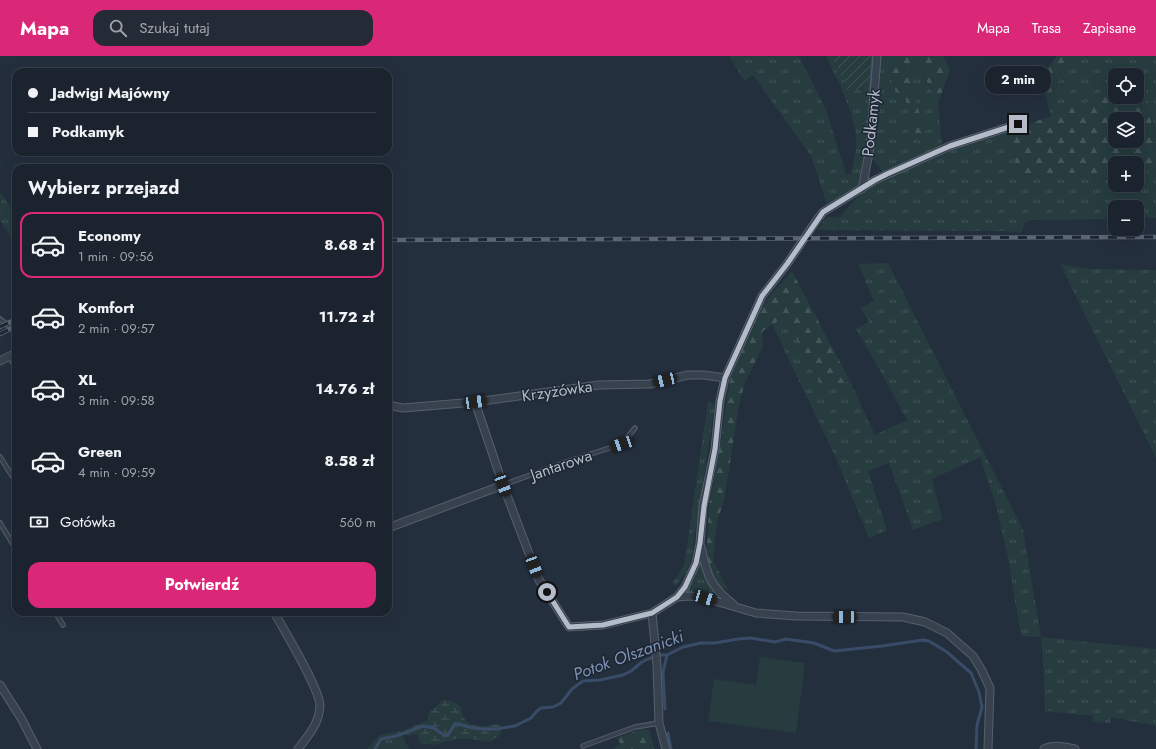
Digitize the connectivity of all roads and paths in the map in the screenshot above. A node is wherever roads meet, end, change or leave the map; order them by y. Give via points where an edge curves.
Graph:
1 (877, 56) edge
2 (1018, 124) dead end
3 (862, 189) junction
4 (0, 319) edge
5 (12, 329) edge
6 (12, 355) edge
7 (0, 361) edge
8 (725, 378) junction
9 (475, 402) junction
10 (392, 406) edge
11 (635, 428) dead end
12 (0, 457) edge
13 (12, 476) edge
14 (503, 485) junction
15 (0, 523) edge
16 (392, 527) edge
17 (12, 542) edge
18 (700, 543) junction
19 (677, 597) junction
20 (738, 608) junction
21 (652, 613) junction
22 (57, 616) edge
23 (276, 616) edge
24 (63, 625) dead end
25 (0, 685) edge
26 (659, 723) junction
27 (583, 746) dead end
28 (37, 749) edge
29 (298, 749) edge
30 (666, 749) edge
31 (988, 749) edge
32 (1044, 749) edge
33 (1075, 749) edge

1 - 3 street, Podkamyk via 870,148
2 - 3 street, Podkamyk via 950,146 875,180
3 - 8 street, Podkamyk via 823,212 816,221 762,296
4 - 5 lane
6 - 7 street
8 - 9 street, Krzyżówka via 688,375 650,384 599,385
8 - 18 street, Podkamyk
9 - 10 street, Krzyżówka via 403,408
9 - 14 street
11 - 14 lane, Jantarowa via 622,444
12 - 13 lane
14 - 16 street, Jantarowa
14 - 21 street via 539,580 569,627 603,625
15 - 17 lane
18 - 19 street, Podkamyk via 691,577
18 - 20 street, Podkamyk via 704,565 711,582 720,594
19 - 20 street via 705,598
19 - 21 street
20 - 31 street via 756,613 796,616 903,617 925,622 947,633 972,656 990,688
21 - 26 street
22 - 24 lane
23 - 29 street via 312,683 320,704 312,732
25 - 28 street
26 - 27 lane via 635,727
26 - 30 street
32 - 33 street via 1049,746

